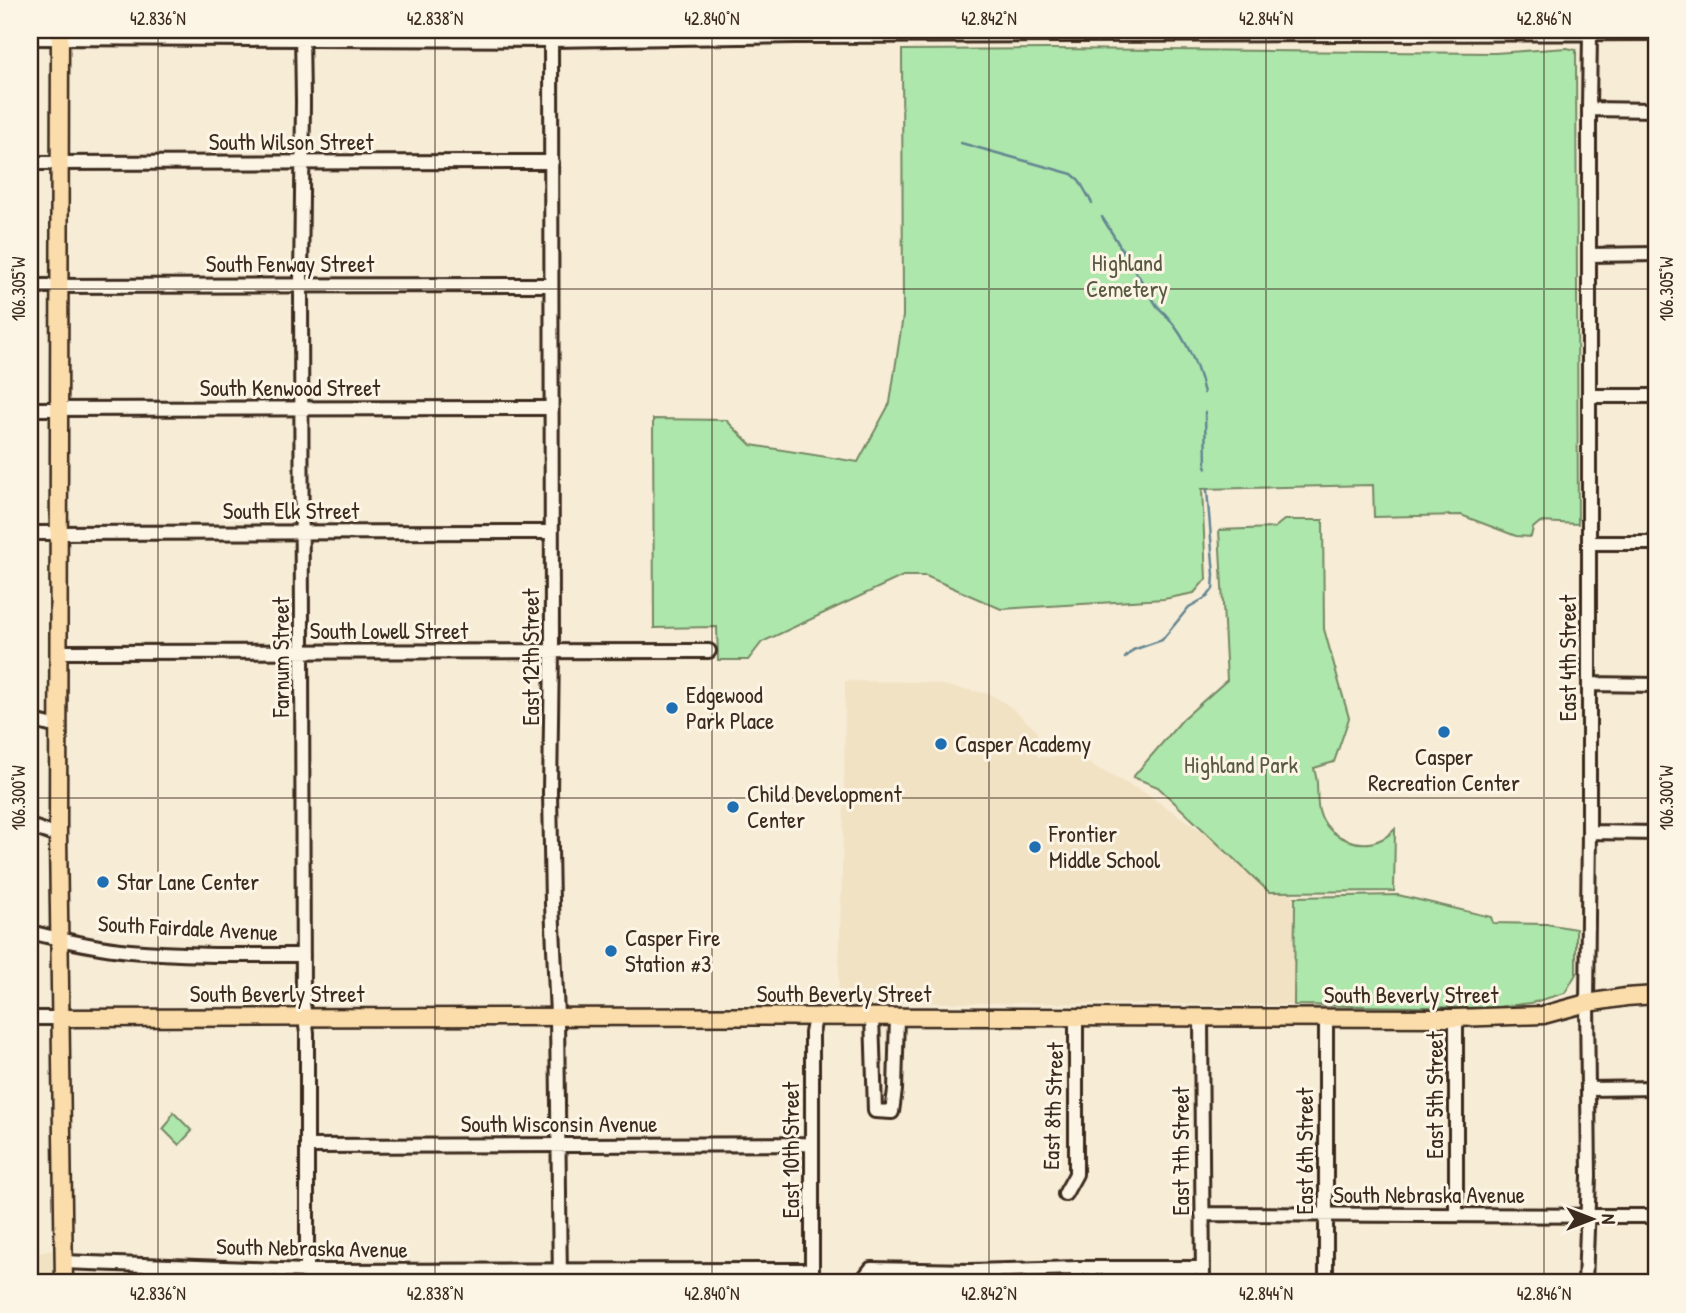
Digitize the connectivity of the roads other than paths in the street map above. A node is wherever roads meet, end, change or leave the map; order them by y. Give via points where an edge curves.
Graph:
1 (1237, 32) edge
2 (1381, 32) edge
3 (1521, 32) edge
4 (795, 33) edge
5 (1097, 33) edge
6 (1590, 33) junction
7 (1656, 33) edge
8 (60, 34) edge
9 (302, 34) edge
10 (551, 35) edge
11 (30, 38) edge
12 (1589, 109) junction
13 (1656, 110) edge
14 (552, 162) junction
15 (30, 163) edge
16 (60, 163) junction
17 (302, 163) junction
18 (1656, 254) edge
19 (1589, 255) junction
20 (301, 284) junction
21 (551, 285) junction
22 (30, 286) edge
23 (59, 286) junction
24 (1589, 396) junction
25 (1656, 396) edge
26 (551, 408) junction
27 (30, 409) edge
28 (58, 409) junction
29 (302, 409) junction
30 (302, 532) junction
31 (551, 532) junction
32 (30, 533) edge
33 (58, 533) junction
34 (1589, 543) junction
35 (1656, 543) edge
36 (552, 651) junction
37 (709, 651) dead end
38 (58, 652) junction
39 (303, 652) junction
40 (1589, 684) junction
41 (1656, 685) edge
42 (30, 720) edge
43 (58, 727) junction
44 (30, 827) edge
45 (1589, 832) junction
46 (1656, 832) edge
47 (58, 836) junction
48 (30, 932) edge
49 (59, 939) junction
50 (303, 955) junction
51 (1656, 995) edge
52 (1587, 1003) junction
53 (557, 1015) junction
54 (872, 1016) junction
55 (897, 1016) junction
56 (305, 1017) junction
57 (1076, 1017) junction
58 (30, 1018) edge
59 (59, 1018) junction
60 (815, 1018) junction
61 (1201, 1018) junction
62 (1326, 1018) junction
63 (1456, 1018) junction
64 (1656, 1088) edge
65 (1588, 1089) junction
66 (813, 1144) junction
67 (559, 1145) junction
68 (307, 1146) junction
69 (1065, 1195) dead end
70 (1202, 1214) junction
71 (1456, 1214) junction
72 (1325, 1216) junction
73 (1656, 1216) edge
74 (1588, 1217) junction
75 (64, 1262) junction
76 (1077, 1268) junction
77 (1203, 1268) junction
78 (307, 1277) edge
79 (560, 1277) edge
80 (812, 1277) edge
81 (971, 1277) edge
82 (64, 1283) edge
83 (864, 1283) edge
84 (1077, 1283) edge
85 (1203, 1283) edge
86 (1325, 1283) edge
87 (1586, 1283) edge

1 - 2 street
1 - 5 street
2 - 3 street
3 - 6 street
4 - 5 street
4 - 10 street
6 - 7 street
6 - 12 street, East 4th Street
8 - 9 street
8 - 11 street
8 - 16 main road
9 - 10 street
9 - 17 street, Farnum Street
10 - 14 street, East 12th Street
12 - 13 street
12 - 19 street, East 4th Street
14 - 17 street, South Wilson Street
14 - 21 street, East 12th Street
15 - 16 street, South Wilson Street
16 - 17 street, South Wilson Street
16 - 23 main road
17 - 20 street, Farnum Street
18 - 19 street
19 - 24 street, East 4th Street
20 - 21 street, South Fenway Street
20 - 23 street, South Fenway Street
20 - 29 street, Farnum Street
21 - 26 street, East 12th Street
22 - 23 street, South Fenway Street
23 - 28 main road
24 - 25 street
24 - 34 street, East 4th Street
26 - 29 street, South Kenwood Street
26 - 31 street, East 12th Street
27 - 28 street, South Kenwood Street
28 - 29 street, South Kenwood Street
28 - 33 main road
29 - 30 street, Farnum Street
30 - 31 street, South Elk Street
30 - 33 street, South Elk Street
30 - 39 street, Farnum Street
31 - 36 street, East 12th Street
32 - 33 street, South Elk Street
33 - 38 main road
34 - 35 street
34 - 40 street, East 4th Street
36 - 37 street, South Lowell Street
36 - 39 street, South Lowell Street
36 - 53 street, East 12th Street via 551,887
38 - 39 street, South Lowell Street
38 - 43 main road
39 - 50 street, Farnum Street
40 - 41 street
40 - 45 street, East 4th Street
42 - 43 street
43 - 47 main road
44 - 47 street
45 - 46 street
45 - 52 street, East 4th Street
47 - 49 main road
48 - 49 street, South Fairdale Avenue
49 - 50 street, South Fairdale Avenue via 128,951
49 - 59 main road
50 - 56 street, Farnum Street
51 - 52 main road, South Beverly Street
52 - 63 main road, South Beverly Street via 1543,1015
52 - 65 street, East 4th Street
53 - 56 main road, South Beverly Street
53 - 60 main road, South Beverly Street
53 - 67 street, East 12th Street
54 - 55 main road, South Beverly Street
54 - 55 street via 875,1111 892,1112
54 - 60 main road, South Beverly Street
55 - 57 main road, South Beverly Street
56 - 59 main road, South Beverly Street
56 - 68 street, Farnum Street
57 - 61 main road, South Beverly Street
57 - 69 street, East 8th Street via 1076,1174
58 - 59 street, South Beverly Street
59 - 75 main road
60 - 66 street, East 10th Street
61 - 62 main road, South Beverly Street
61 - 70 street, East 7th Street
62 - 63 main road, South Beverly Street
62 - 72 street, East 6th Street
63 - 71 street, East 5th Street
64 - 65 street
65 - 74 street, East 4th Street
66 - 67 street, South Wisconsin Avenue
66 - 80 street, East 10th Street
67 - 68 street, South Wisconsin Avenue
67 - 79 street, East 12th Street
68 - 78 street, Farnum Street
70 - 72 street, South Nebraska Avenue
70 - 77 street, East 7th Street
71 - 72 street, South Nebraska Avenue
71 - 74 street, South Nebraska Avenue
72 - 86 street, East 6th Street
73 - 74 street, South Nebraska Avenue
74 - 87 street, East 4th Street
75 - 78 street, South Nebraska Avenue
75 - 82 main road
76 - 77 street
76 - 81 street
76 - 84 street
77 - 85 street, East 7th Street
78 - 79 street, South Nebraska Avenue
79 - 80 street, South Nebraska Avenue
81 - 83 street via 870,1269

